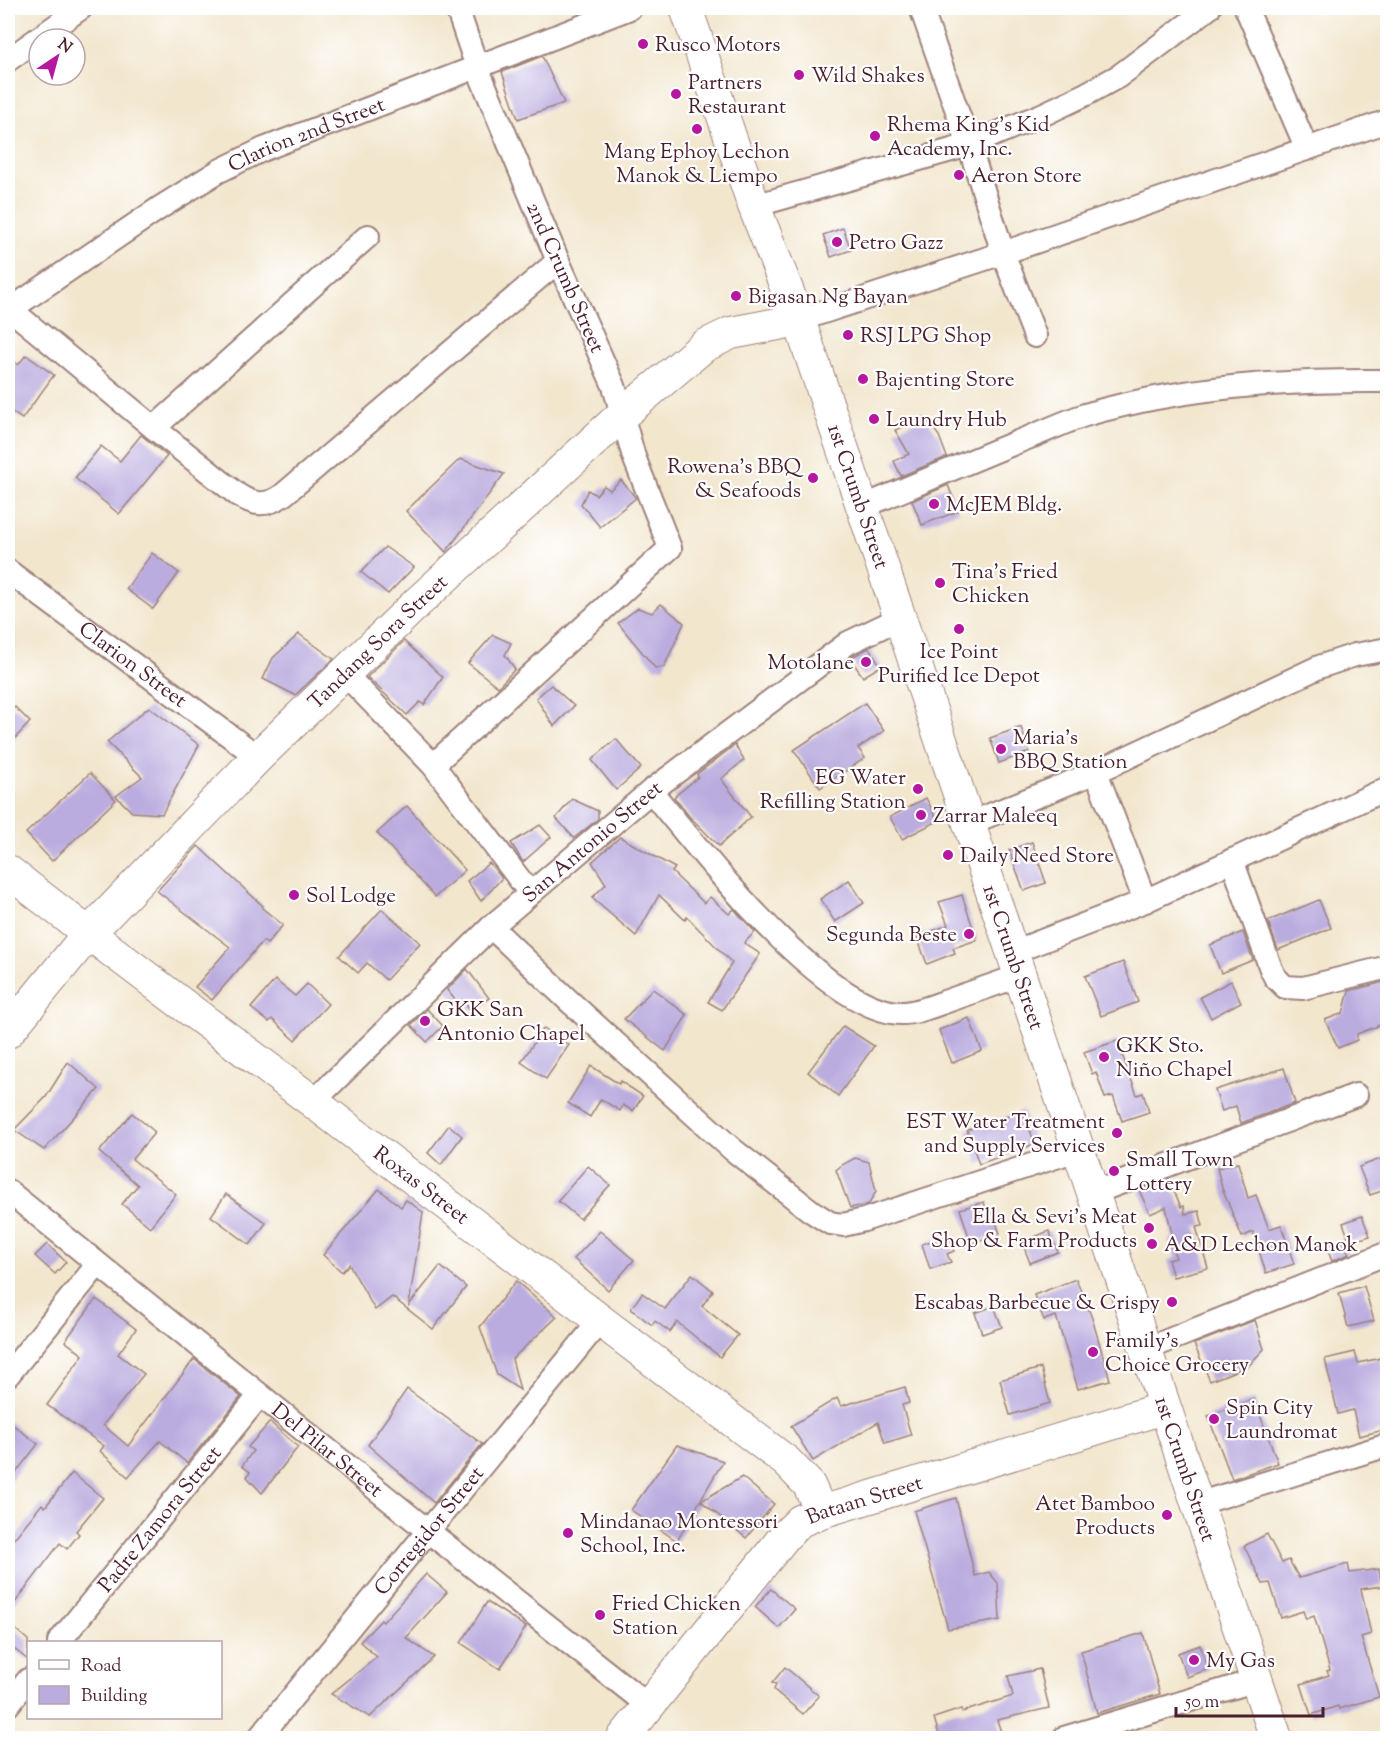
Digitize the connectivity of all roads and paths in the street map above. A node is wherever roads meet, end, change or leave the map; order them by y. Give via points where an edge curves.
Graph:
1 (457, 8) edge
2 (630, 8) edge
3 (686, 8) edge
4 (921, 8) edge
5 (1209, 8) edge
6 (1246, 8) edge
7 (76, 9) edge
8 (8, 60) edge
9 (477, 67) junction
10 (1388, 121) edge
11 (969, 145) junction
12 (1307, 149) junction
13 (754, 206) junction
14 (368, 236) dead end
15 (1003, 253) junction
16 (558, 261) junction
17 (9, 310) edge
18 (799, 320) junction
19 (1035, 336) dead end
20 (1388, 381) edge
21 (623, 414) junction
22 (154, 428) junction
23 (862, 507) junction
24 (8, 571) edge
25 (900, 618) junction
26 (1388, 649) edge
27 (344, 673) junction
28 (258, 757) junction
29 (433, 765) junction
30 (1096, 772) junction
31 (1388, 788) edge
32 (651, 791) junction
33 (968, 824) junction
34 (1232, 860) junction
35 (8, 871) edge
36 (530, 893) junction
37 (1145, 901) junction
38 (491, 927) junction
39 (88, 934) junction
40 (1015, 964) junction
41 (1388, 967) edge
42 (8, 1032) edge
43 (1356, 1095) dead end
44 (313, 1102) junction
45 (1077, 1150) junction
46 (8, 1191) edge
47 (1093, 1193) junction
48 (1388, 1252) edge
49 (98, 1264) junction
50 (599, 1322) junction
51 (1144, 1350) junction
52 (8, 1375) edge
53 (260, 1395) junction
54 (1164, 1408) junction
55 (1388, 1445) edge
56 (1197, 1504) junction
57 (821, 1512) junction
58 (428, 1531) junction
59 (60, 1641) edge
60 (1257, 1680) junction
61 (27, 1681) edge
62 (8, 1705) edge
63 (649, 1706) junction
64 (259, 1738) edge
65 (623, 1738) edge
66 (1064, 1738) edge
67 (1276, 1738) edge

1 - 9 street, 2nd Crumb Street
2 - 9 street, Clarion 2nd Street
3 - 13 street, 1st Crumb Street
4 - 11 street
5 - 11 street via 1119,76
6 - 12 street
7 - 8 street
9 - 16 street, 2nd Crumb Street
9 - 17 street, Clarion 2nd Street via 264,149 219,171
10 - 12 street
11 - 13 street
11 - 15 street
12 - 15 street
13 - 18 street, 1st Crumb Street
14 - 22 street
15 - 18 street
15 - 19 street
16 - 21 street, 2nd Crumb Street
16 - 22 street via 276,500 250,502
17 - 22 street
18 - 21 street, Tandang Sora Street via 731,333 704,346
18 - 23 street, 1st Crumb Street
20 - 23 street via 1228,386 1159,397 1084,416
21 - 27 street, Tandang Sora Street
21 - 29 street, 2nd Crumb Street via 634,457 670,548
23 - 25 street, 1st Crumb Street
24 - 28 street, Clarion Street
25 - 32 street, San Antonio Street via 848,643
25 - 33 street, 1st Crumb Street
26 - 30 street via 1319,667
27 - 28 street, Tandang Sora Street
27 - 29 street
28 - 39 street, Tandang Sora Street
29 - 36 street
30 - 33 street
30 - 37 street
31 - 34 street
32 - 36 street, San Antonio Street
32 - 40 street via 754,913 824,977 878,1010 903,1013 927,1008
33 - 40 street, 1st Crumb Street
34 - 37 street
34 - 41 street via 1271,969 1285,987 1303,987
35 - 39 street, Roxas Street
36 - 38 street, San Antonio Street
37 - 40 street
38 - 44 street, San Antonio Street
38 - 45 street via 732,1149 830,1223 843,1225 864,1220
39 - 42 street, Tandang Sora Street
39 - 44 street, Roxas Street
40 - 45 street, 1st Crumb Street
43 - 47 street
44 - 50 street, Roxas Street
45 - 47 street, 1st Crumb Street
46 - 49 street, Del Pilar Street
47 - 51 street, 1st Crumb Street
48 - 51 street
49 - 52 street
49 - 53 street, Del Pilar Street
50 - 57 street, Roxas Street via 787,1462 809,1485
50 - 58 street, Corregidor Street
51 - 54 street, 1st Crumb Street
53 - 58 street, Del Pilar Street
53 - 59 street, Padre Zamora Street
54 - 56 street, 1st Crumb Street
54 - 57 street, Bataan Street
55 - 56 street
56 - 60 street, 1st Crumb Street
57 - 63 street, Bataan Street via 800,1521 784,1536
58 - 63 street, Del Pilar Street
58 - 64 street, Corregidor Street
60 - 66 street
60 - 67 street, 1st Crumb Street
61 - 62 street
63 - 65 street, Bataan Street

